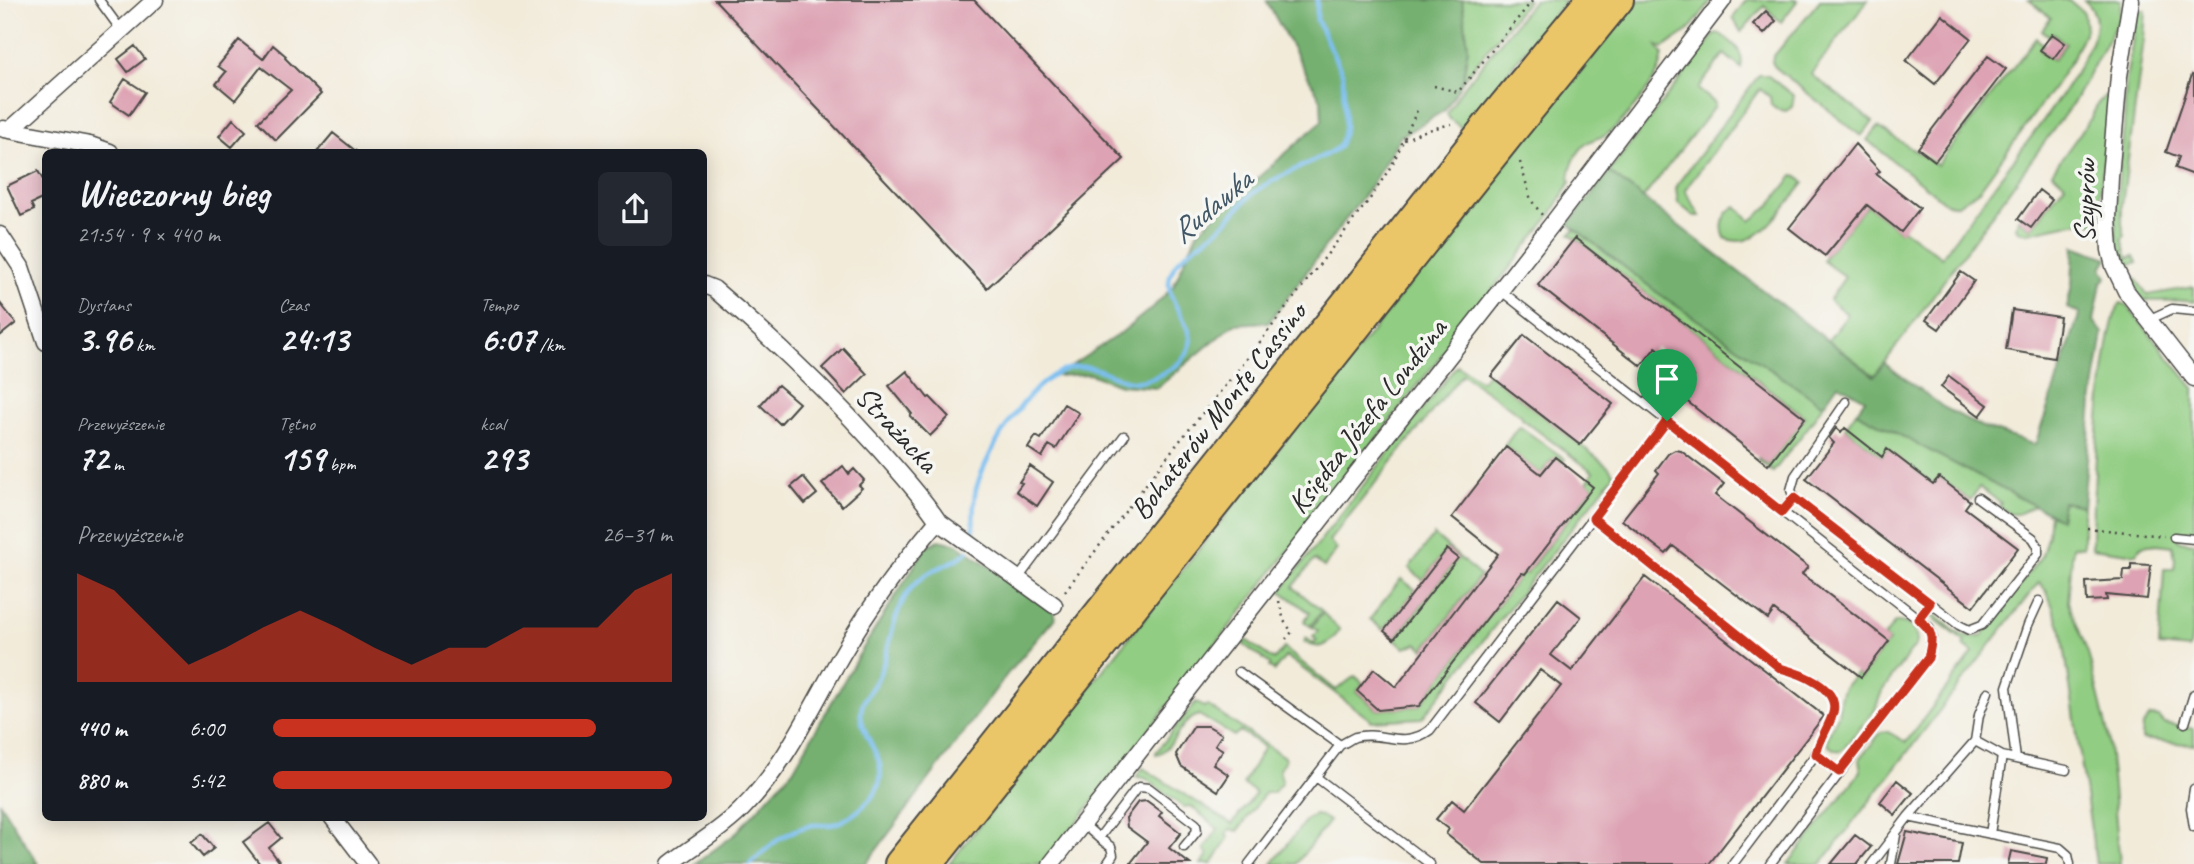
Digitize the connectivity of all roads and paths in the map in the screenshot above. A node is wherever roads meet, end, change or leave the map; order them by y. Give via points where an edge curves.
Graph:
1 (99, 0) edge
2 (155, 0) edge
3 (1532, 0) edge
4 (1590, 0) edge
5 (1619, 0) edge
6 (1723, 0) edge
7 (2132, 0) edge
8 (121, 30) junction
9 (1434, 86) dead end
10 (1419, 106) dead end
11 (1451, 124) dead end
12 (5, 130) edge
13 (1404, 140) junction
14 (101, 149) edge
15 (1520, 162) dead end
16 (1553, 223) junction
17 (0, 235) edge
18 (707, 286) edge
19 (1500, 290) junction
20 (2194, 312) edge
21 (2147, 320) junction
22 (42, 330) edge
23 (2192, 371) edge
24 (1846, 402) dead end
25 (1667, 421) junction
26 (1125, 436) dead end
27 (1794, 498) junction
28 (1978, 498) dead end
29 (1782, 512) junction
30 (1593, 518) junction
31 (938, 521) junction
32 (2087, 528) dead end
33 (2174, 537) joint
34 (2194, 539) edge
35 (1017, 580) junction
36 (2039, 601) dead end
37 (1930, 603) junction
38 (1054, 605) joint
39 (1918, 619) junction
40 (1239, 672) dead end
41 (1988, 692) dead end
42 (2194, 694) edge
43 (2185, 723) dead end
44 (1975, 741) junction
45 (1340, 745) junction
46 (1816, 754) junction
47 (2002, 756) junction
48 (2016, 759) junction
49 (2067, 770) dead end
50 (1839, 772) junction
51 (1316, 777) junction
52 (2194, 789) edge
53 (1908, 817) junction
54 (335, 821) edge
55 (1083, 824) junction
56 (2194, 827) edge
57 (1897, 832) junction
58 (1990, 834) junction
59 (1099, 838) junction
60 (1184, 847) dead end
61 (368, 864) edge
62 (670, 864) edge
63 (899, 864) edge
64 (929, 864) edge
65 (1052, 864) edge
66 (1107, 864) edge
67 (1248, 864) edge
68 (1430, 864) edge
69 (1733, 864) edge
70 (1770, 864) edge
71 (1872, 864) edge
72 (1891, 864) edge
73 (2070, 864) edge

1 - 8 lane
2 - 8 street
3 - 9 path via 1458,92
4 - 63 highway, Bohaterów Monte Cassino
5 - 64 highway, Bohaterów Monte Cassino
6 - 16 street, Księdza Józefa Londzina
7 - 21 street, Szyprów via 2119,76 2108,234 2119,279
8 - 12 street
10 - 13 path
11 - 13 path
12 - 14 street
13 - 38 path via 1372,196
15 - 16 path via 1535,208
16 - 19 street, Księdza Józefa Londzina
17 - 22 street via 21,267
18 - 31 street, Strażacka via 767,335 857,425 926,501
19 - 25 lane
19 - 55 street, Księdza Józefa Londzina
20 - 21 lane via 2172,309
21 - 23 street, Szyprów
24 - 27 lane via 1795,476
25 - 29 lane
25 - 30 lane
26 - 35 lane
27 - 29 lane
27 - 37 lane
28 - 37 lane via 2033,538 2038,554 1975,630 1965,629
29 - 39 lane
30 - 45 lane via 1430,730 1410,740 1367,736
30 - 46 lane via 1770,661 1803,674 1830,695 1832,716
31 - 35 street, Strażacka
31 - 62 street via 892,576 767,781 741,810
32 - 33 path
33 - 34 lane
35 - 38 street, Strażacka
36 - 48 lane via 2007,687
37 - 39 lane
39 - 50 lane via 1929,627 1932,637 1928,658
40 - 45 lane
41 - 44 lane
42 - 43 lane
44 - 47 lane
44 - 53 lane
45 - 51 lane
46 - 50 lane
46 - 69 lane
47 - 48 lane
47 - 58 lane
48 - 49 lane
50 - 70 lane
51 - 67 lane
51 - 68 lane
52 - 56 lane
53 - 57 lane
53 - 58 lane
54 - 61 street
55 - 59 lane
55 - 65 street, Księdza Józefa Londzina
57 - 71 lane
57 - 72 lane
58 - 73 lane via 2060,848
59 - 60 lane via 1136,789 1144,787 1196,824 1197,831
59 - 66 lane via 1112,850

